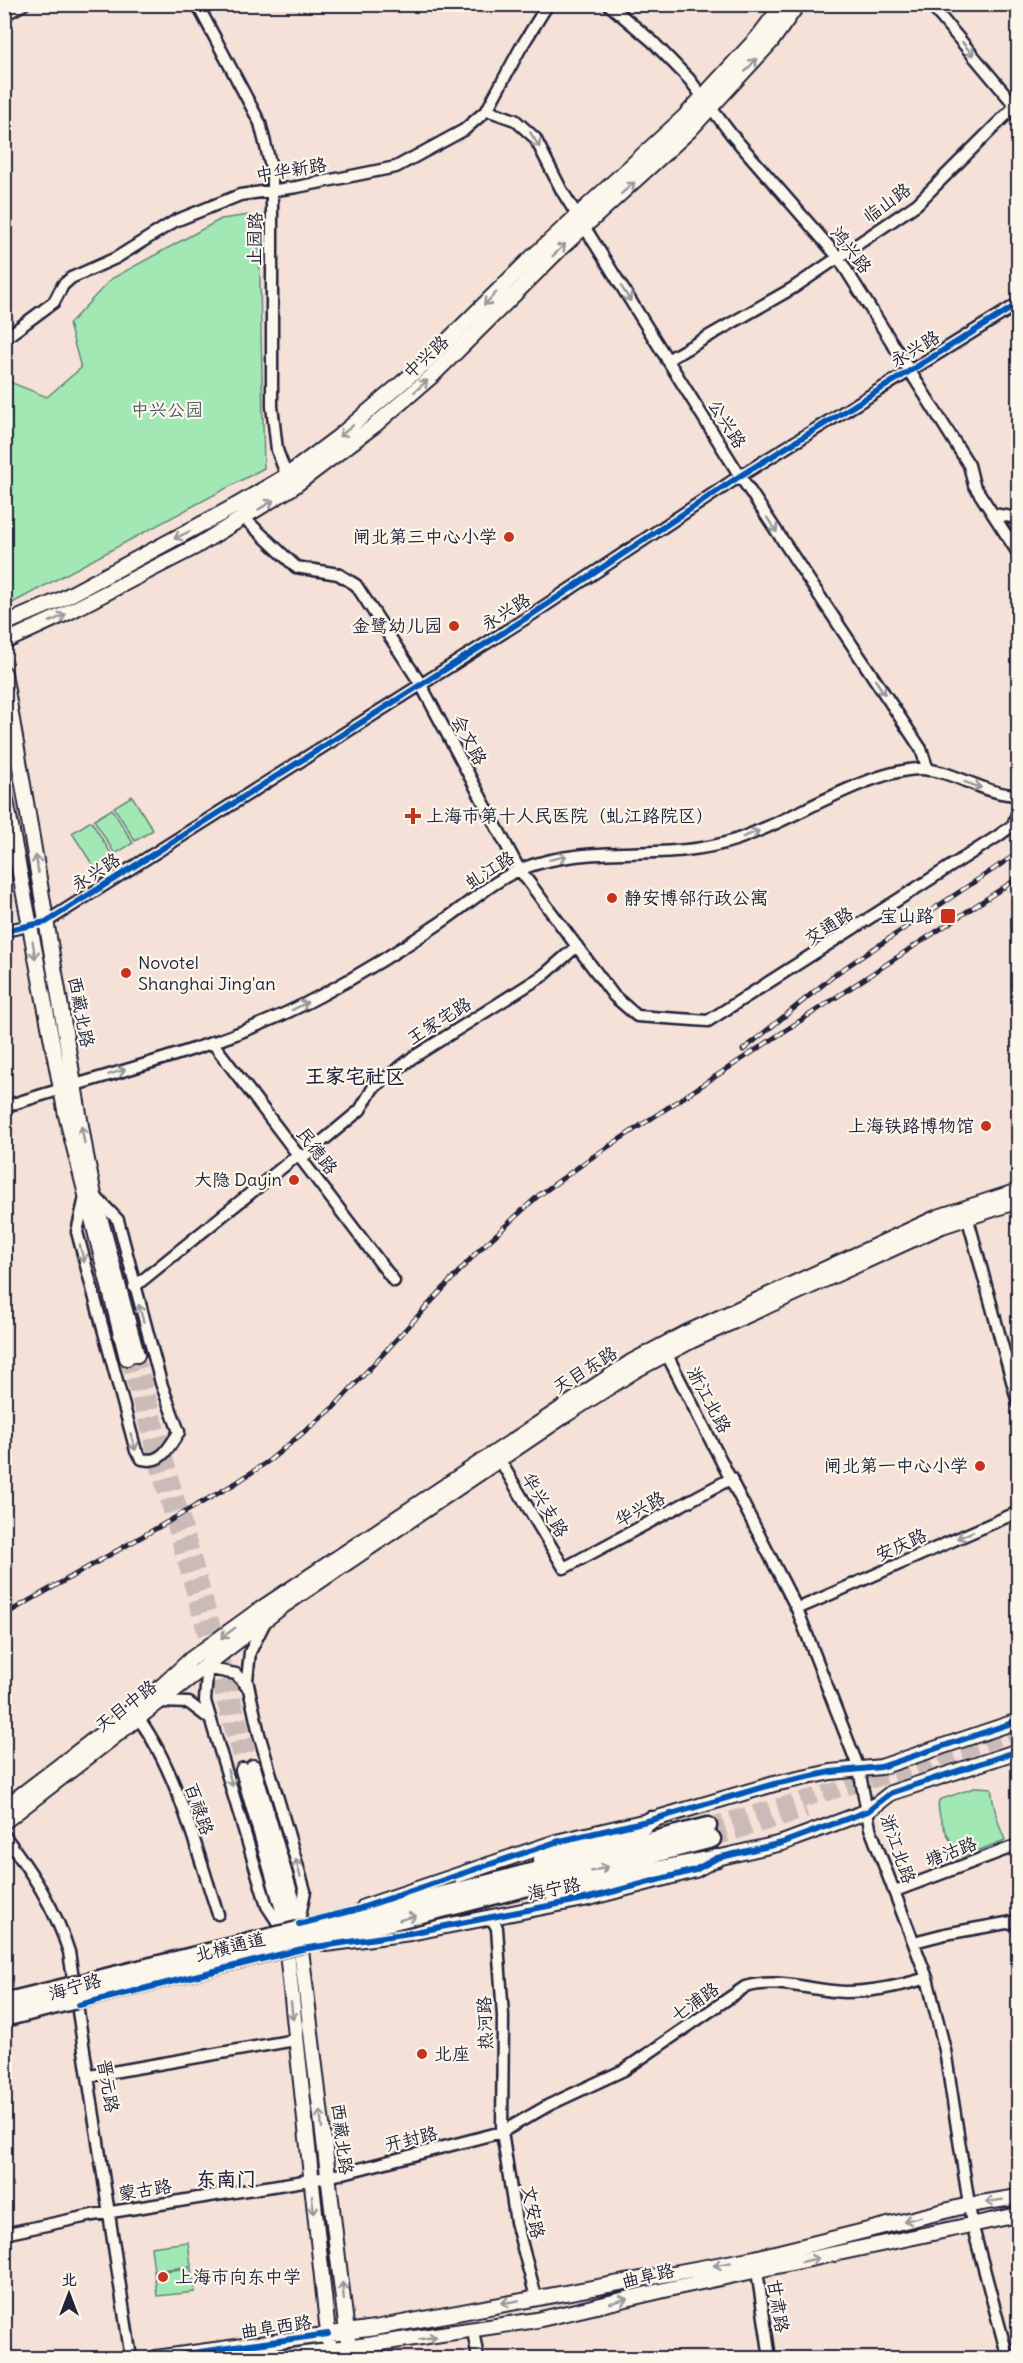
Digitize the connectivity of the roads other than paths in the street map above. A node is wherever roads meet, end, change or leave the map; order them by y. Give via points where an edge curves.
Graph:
1 (24, 4) edge
2 (196, 4) edge
3 (548, 4) edge
4 (608, 4) edge
5 (783, 4) edge
6 (798, 4) edge
7 (930, 4) edge
8 (4, 15) edge
9 (708, 103) junction
10 (1017, 107) edge
11 (487, 110) junction
12 (273, 190) junction
13 (581, 221) junction
14 (838, 257) junction
15 (1018, 304) edge
16 (4, 339) edge
17 (668, 360) junction
18 (910, 369) junction
19 (740, 476) junction
20 (289, 482) junction
21 (993, 514) junction
22 (244, 518) junction
23 (1018, 518) edge
24 (1018, 553) edge
25 (4, 624) edge
26 (4, 642) edge
27 (4, 673) edge
28 (420, 683) junction
29 (928, 770) junction
30 (4, 790) edge
31 (1018, 795) edge
32 (1018, 811) edge
33 (519, 869) junction
34 (46, 922) junction
35 (30, 927) junction
36 (4, 931) edge
37 (577, 946) junction
38 (637, 1016) joint
39 (213, 1042) junction
40 (75, 1085) junction
41 (60, 1089) junction
42 (4, 1107) edge
43 (300, 1156) junction
44 (1018, 1191) edge
45 (90, 1196) junction
46 (1018, 1202) edge
47 (966, 1213) junction
48 (394, 1281) dead end
49 (134, 1287) junction
50 (664, 1349) junction
51 (132, 1356) tunnel mouth
52 (1018, 1403) edge
53 (499, 1460) junction
54 (732, 1478) junction
55 (1018, 1512) edge
56 (564, 1568) joint
57 (797, 1609) junction
58 (269, 1616) junction
59 (209, 1647) junction
60 (185, 1664) junction
61 (206, 1667) junction
62 (225, 1671) junction
63 (204, 1687) junction
64 (249, 1690) junction
65 (160, 1702) junction
66 (139, 1719) junction
67 (1018, 1721) edge
68 (212, 1722) junction
69 (1018, 1750) edge
70 (859, 1769) junction
71 (4, 1808) edge
72 (868, 1811) junction
73 (651, 1820) junction
74 (4, 1822) edge
75 (4, 1835) edge
76 (1018, 1845) edge
77 (717, 1858) junction
78 (503, 1880) junction
79 (531, 1887) junction
80 (895, 1891) junction
81 (460, 1898) junction
82 (218, 1914) dead end
83 (490, 1917) junction
84 (1018, 1921) edge
85 (298, 1924) junction
86 (282, 1929) junction
87 (915, 1942) junction
88 (302, 1949) junction
89 (285, 1953) junction
90 (927, 1978) junction
91 (75, 1980) junction
92 (4, 1993) edge
93 (4, 2002) edge
94 (79, 2005) junction
95 (4, 2020) edge
96 (295, 2040) junction
97 (90, 2076) junction
98 (502, 2132) junction
99 (328, 2177) junction
100 (310, 2180) junction
101 (1018, 2197) edge
102 (969, 2205) junction
103 (110, 2212) junction
104 (1018, 2215) edge
105 (972, 2224) junction
106 (4, 2234) edge
107 (756, 2265) junction
108 (536, 2297) junction
109 (473, 2331) junction
110 (347, 2332) junction
111 (328, 2334) junction
112 (350, 2354) edge
113 (330, 2355) edge
114 (131, 2358) edge
115 (156, 2358) edge
116 (279, 2358) edge
117 (478, 2358) edge
118 (770, 2358) edge
119 (1008, 2358) edge

1 - 8 street
2 - 12 street, 止园路 via 260,123
3 - 11 street, 中华新路
4 - 9 street, 鸿兴路 via 652,41
5 - 9 main road, 中兴路
9 -> 6 main road, 中兴路 via 771,42
7 -> 10 street
9 - 13 main road, 中兴路
9 - 14 street, 鸿兴路
10 - 14 street, 临山路 via 917,204
11 - 12 street, 中华新路 via 464,130 396,167
11 -> 13 street, 公兴路 via 515,120 535,138
12 - 16 street, 中华新路 via 240,195 202,209 116,258 71,278 54,302
12 - 20 street, 止园路 via 271,383 277,450
13 -> 17 street, 公兴路
13 - 20 main road, 中兴路
14 - 17 street, 临山路 via 766,305
14 - 18 street, 鸿兴路
15 - 18 street, 永兴路
17 - 19 street, 公兴路
18 - 19 street, 永兴路
18 - 21 street, 鸿兴路 via 969,465 974,485
19 - 28 street, 永兴路 via 531,615
19 -> 29 street, 公兴路 via 921,748
22 -> 20 main road, 中兴路
20 -> 25 main road, 中兴路 via 62,599
21 - 23 street
21 - 24 street, 鸿兴路
26 -> 22 main road, 中兴路 via 112,591
22 - 28 street, 会文路 via 296,567 339,574 350,580
34 -> 27 main road, 西藏北路
28 - 33 street, 会文路
28 - 34 street, 永兴路
29 -> 31 street, 虬江路 via 989,791
33 -> 29 street, 虬江路 via 571,856 683,850 724,843 877,778
30 - 35 main road, 西藏北路
32 - 38 street, 交通路 via 1013,825 999,836 708,1022
33 - 37 street, 会文路
39 -> 33 street, 虬江路 via 320,996 397,952
34 - 35 street, 永兴路
34 - 40 main road, 西藏北路
35 - 36 street, 永兴路
35 -> 41 main road, 西藏北路
37 - 38 street, 会文路 via 614,996
37 - 43 street, 王家宅路 via 544,975 396,1070 370,1091 364,1106
40 -> 39 street, 虬江路
39 - 43 street, 民德路
40 - 41 street, 虬江路
45 -> 40 main road, 西藏北路
41 - 42 street, 虬江路
41 - 45 main road, 西藏北路
43 - 48 street, 民德路
43 - 49 street, 王家宅路
44 - 47 main road, 天目东路
45 - 49 street via 118,1221
45 -> 49 street via 77,1232 136,1451 142,1459 152,1460 164,1455 179,1432
45 - 51 main road, 西藏北路
46 - 47 main road, 天目东路
47 - 50 main road, 天目东路 via 928,1222
47 - 52 street
50 - 53 main road, 天目东路
50 - 54 street, 浙江北路
50 -> 59 main road, 天目东路 via 551,1413
53 - 56 street, 华兴支路
53 - 58 main road, 天目东路
54 - 56 street, 华兴路
54 - 57 street, 浙江北路
55 -> 57 street, 安庆路
57 - 70 street, 浙江北路
58 - 61 main road, 天目中路
58 - 64 street, 西藏北路 via 250,1652
59 - 60 main road, 天目中路
59 - 61 street, 西藏北路
60 - 61 street
60 - 71 main road, 天目中路 via 141,1703
61 - 62 street
61 - 63 street, 西藏北路
61 - 65 main road, 天目中路
62 - 63 street via 211,1675
62 - 64 street via 240,1677
63 - 68 street, 西藏北路
85 -> 64 street, 西藏北路 via 305,1891
65 - 66 main road, 天目中路
65 - 68 street via 189,1703
66 - 74 main road, 天目中路
66 - 82 street, 百禄路 via 168,1768
67 - 70 main road, 海宁路 via 881,1767
68 -> 86 street, 西藏北路 via 267,1905
69 - 72 main road, 海宁路 via 891,1794
70 - 72 street, 浙江北路
70 - 73 main road, 海宁路 via 774,1784
72 - 77 main road, 海宁路 via 782,1843
72 - 80 street, 浙江北路 via 870,1828
73 - 78 highway via 631,1836 544,1858
73 - 85 main road, 海宁路 via 556,1842 355,1910
75 - 91 street, 晋元路 via 51,1904
76 - 80 street, 塘沽路
77 - 79 highway via 552,1891
77 - 83 main road, 海宁路 via 695,1870 599,1895
79 -> 78 highway, 北横通道 via 710,1832
78 - 81 highway, 北横通道
79 - 81 highway, 北横通道
80 - 87 street, 浙江北路
81 - 93 highway, 北横通道, bridge
95 -> 81 highway, 北横通道, bridge
83 - 88 main road, 海宁路
83 - 98 street, 热河路 via 497,1928 503,2016
84 - 87 street
85 - 86 main road, 海宁路
85 - 86 main road, 西藏北路 via 248,1768 282,1906
85 - 88 main road, 西藏北路
86 - 89 main road, 西藏北路
86 - 91 main road, 海宁路
87 - 90 street, 浙江北路
88 - 89 main road, 海宁路
99 -> 88 main road, 西藏北路
89 - 94 main road, 海宁路
89 -> 96 main road, 西藏北路
90 - 98 street, 七浦路 via 861,1991 764,1982 745,1988 624,2070
90 - 102 street, 浙江北路 via 952,2081
91 - 92 main road, 海宁路
91 - 94 street, 晋元路
94 - 95 main road, 海宁路
94 - 97 street, 晋元路
96 - 97 street
96 - 100 main road, 西藏北路
97 - 103 street, 晋元路
98 - 99 street, 开封路
98 - 108 street, 文安路 via 516,2223
99 - 100 street, 蒙古路
110 -> 99 main road, 西藏北路
100 - 103 street, 蒙古路
100 -> 111 main road, 西藏北路
101 -> 102 main road, 曲阜路
102 - 105 street, 浙江北路
102 -> 107 main road, 曲阜路
103 - 106 street, 蒙古路
103 - 114 street, 晋元路
104 - 105 main road, 曲阜路
107 -> 105 main road, 曲阜路
105 - 119 street, 浙江北路
107 -> 108 main road, 曲阜路
109 -> 107 main road, 曲阜路 via 537,2320
107 - 118 street, 甘肃路
108 -> 110 main road, 曲阜路
112 -> 109 main road, 曲阜路
109 - 117 street
110 - 111 main road, 曲阜路
110 - 112 main road, 西藏北路
111 - 113 main road, 西藏北路
111 - 115 main road, 曲阜西路
112 - 113 main road, 曲阜路
113 - 116 main road, 曲阜西路

